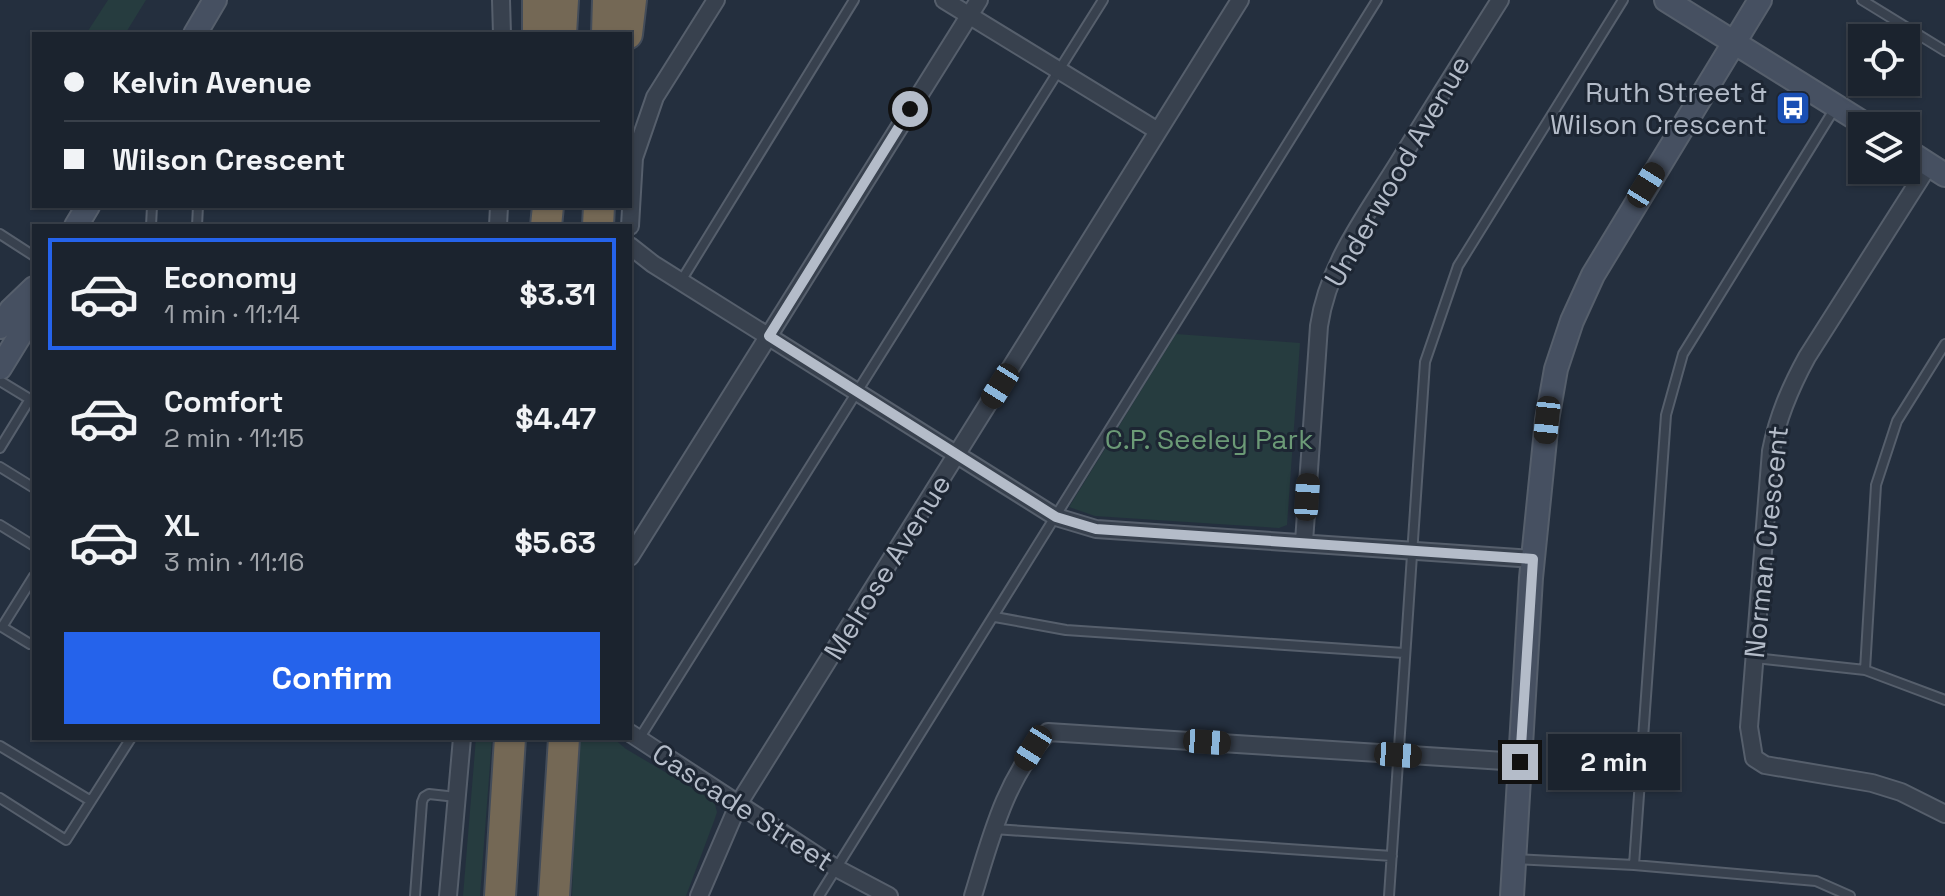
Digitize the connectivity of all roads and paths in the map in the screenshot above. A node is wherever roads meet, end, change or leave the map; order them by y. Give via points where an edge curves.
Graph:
1 (215, 0) edge
2 (501, 0) edge
3 (538, 0) edge
4 (563, 0) edge
5 (608, 0) edge
6 (631, 0) edge
7 (716, 0) edge
8 (854, 0) edge
9 (944, 0) edge
10 (979, 0) edge
11 (1103, 0) edge
12 (1240, 0) edge
13 (1377, 0) edge
14 (1500, 0) edge
15 (1623, 0) edge
16 (1666, 0) edge
17 (1760, 0) edge
18 (1862, 0) edge
19 (969, 16) junction
20 (196, 32) edge
21 (502, 32) edge
22 (538, 32) edge
23 (561, 32) edge
24 (607, 32) edge
25 (627, 32) edge
26 (1734, 42) junction
27 (1945, 51) edge
28 (1059, 71) junction
29 (1837, 106) junction
30 (1848, 113) edge
31 (1158, 131) junction
32 (1920, 159) edge
33 (1937, 170) edge
34 (632, 192) edge
35 (0, 234) edge
36 (632, 247) edge
37 (32, 255) edge
38 (681, 281) junction
39 (32, 290) edge
40 (32, 308) edge
41 (0, 327) edge
42 (769, 336) junction
43 (1945, 344) edge
44 (0, 368) edge
45 (0, 381) edge
46 (856, 391) junction
47 (32, 400) edge
48 (0, 448) edge
49 (957, 454) junction
50 (0, 467) edge
51 (32, 487) edge
52 (1056, 517) junction
53 (0, 525) edge
54 (1304, 542) junction
55 (32, 545) edge
56 (1413, 552) junction
57 (632, 554) edge
58 (1533, 559) junction
59 (32, 579) edge
60 (995, 617) junction
61 (30, 644) dead end
62 (1404, 653) junction
63 (1754, 658) junction
64 (1865, 670) junction
65 (1945, 700) edge
66 (635, 736) edge
67 (130, 740) edge
68 (462, 740) edge
69 (510, 740) edge
70 (564, 740) edge
71 (0, 746) edge
72 (1398, 755) junction
73 (1520, 762) junction
74 (456, 797) junction
75 (0, 798) edge
76 (91, 801) junction
77 (739, 803) junction
78 (1945, 814) edge
79 (993, 829) junction
80 (1392, 856) junction
81 (1515, 859) junction
82 (1634, 865) junction
83 (836, 868) junction
84 (415, 896) edge
85 (448, 896) edge
86 (500, 896) edge
87 (554, 896) edge
88 (699, 896) edge
89 (819, 896) edge
90 (889, 896) edge
91 (973, 896) edge
92 (1389, 896) edge
93 (1512, 896) edge
94 (1850, 896) edge

1 - 20 street
2 - 21 street
3 - 22 highway
4 - 23 highway
5 - 24 highway
6 - 25 highway
7 - 34 street via 655,97 634,158
8 - 38 lane
9 - 19 street
10 - 19 street
11 - 28 lane
12 - 31 street, Melrose Avenue
13 - 52 lane
14 - 54 street, Underwood Avenue via 1358,226 1322,301
15 - 56 lane via 1458,266 1425,362
16 - 26 street
17 - 26 street
18 - 27 lane
19 - 28 street
19 - 42 street
26 - 29 street
26 - 58 street via 1617,233 1572,321 1547,420
28 - 31 street
28 - 46 lane
29 - 30 street
29 - 82 lane via 1683,354 1666,415
31 - 49 street, Melrose Avenue
32 - 33 street
33 - 63 street, Norman Crescent via 1807,357 1777,421
35 - 37 lane
36 - 38 street
38 - 42 street
39 - 41 street
40 - 44 street
42 - 46 street
42 - 57 street
43 - 64 lane via 1897,421 1876,485
45 - 47 lane
46 - 49 street
46 - 66 lane
47 - 48 lane
49 - 52 street
49 - 77 street, Melrose Avenue
50 - 51 lane
52 - 54 street via 1096,529
52 - 60 lane
53 - 55 lane
54 - 56 street
56 - 58 street
56 - 62 lane
58 - 73 street
59 - 61 lane via 2,627
60 - 62 lane via 1066,630
60 - 83 lane
62 - 72 lane
63 - 64 lane
63 - 78 street, Norman Crescent via 1749,727 1754,758 1765,765 1872,783
64 - 65 lane
66 - 77 street, Cascade Street
67 - 76 lane
68 - 74 street
69 - 86 highway
70 - 87 highway
71 - 76 lane
72 - 73 street
72 - 79 street via 1048,732 1008,788
72 - 80 lane
73 - 81 street
74 - 84 lane via 424,797
74 - 85 street
75 - 76 lane via 66,840
77 - 83 street, Cascade Street
77 - 88 street, Melrose Avenue
79 - 80 lane
79 - 91 street
80 - 92 lane
81 - 82 lane
81 - 93 street
82 - 94 lane via 1816,881
83 - 89 lane
83 - 90 street, Cascade Street

